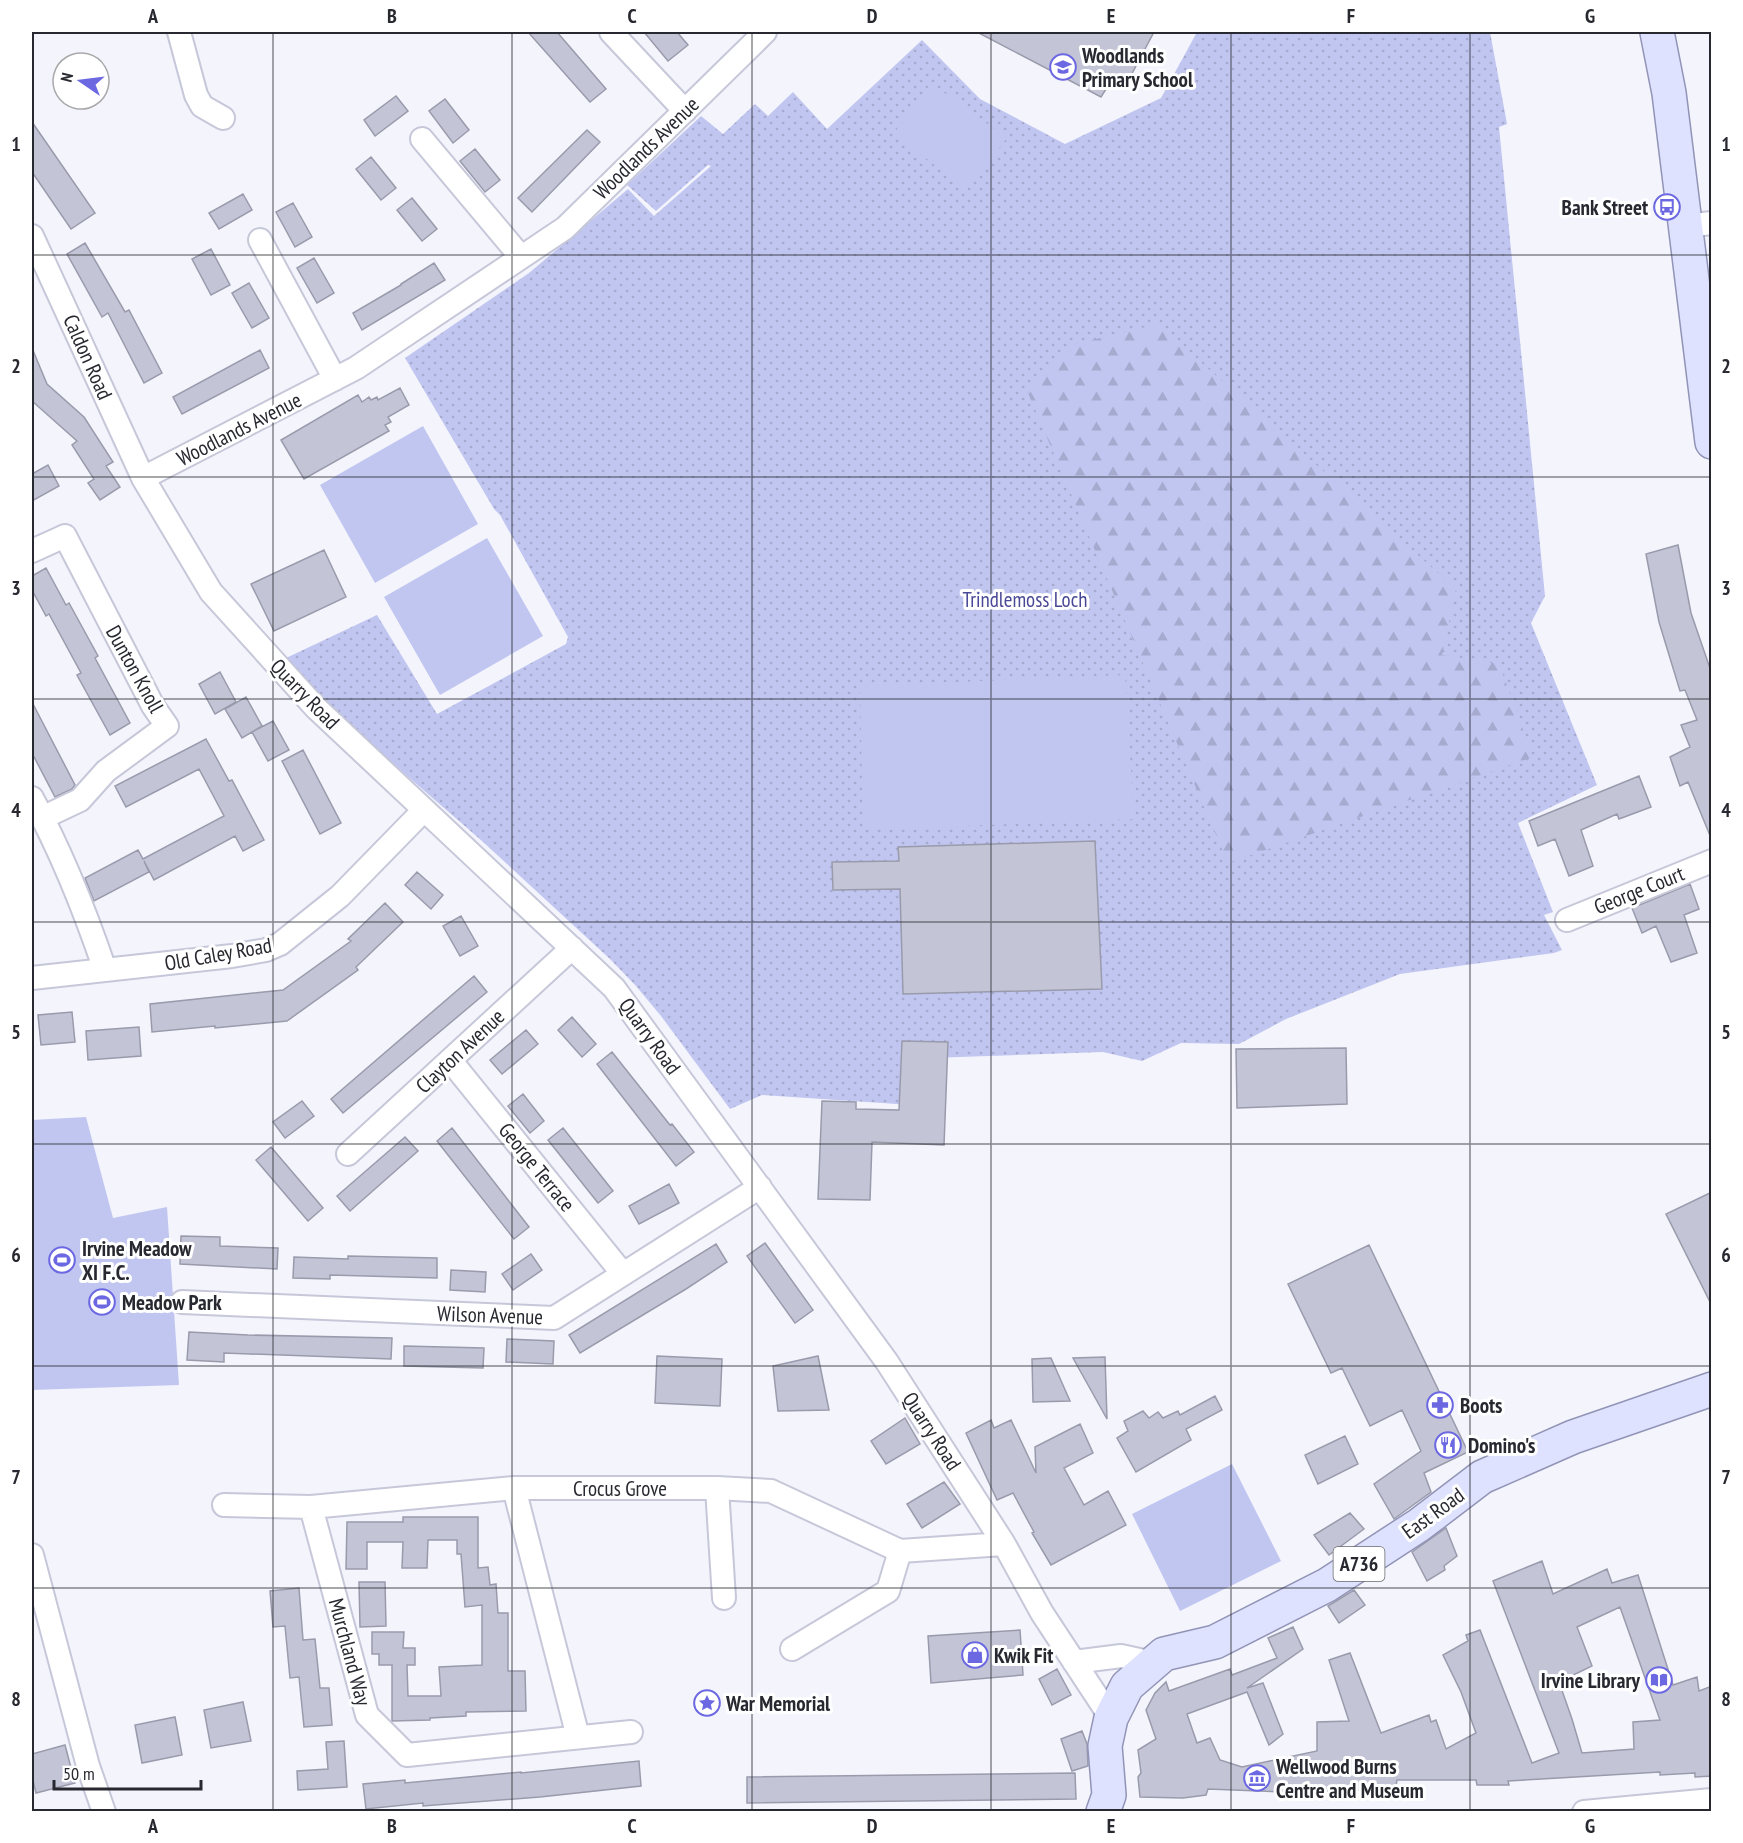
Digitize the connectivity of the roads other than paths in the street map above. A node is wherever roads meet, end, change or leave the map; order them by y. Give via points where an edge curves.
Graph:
1 (179, 32) edge
2 (611, 32) edge
3 (765, 32) edge
4 (1657, 32) edge
5 (685, 111) junction
6 (223, 118) dead end
7 (422, 139) dead end
8 (1698, 224) edge
9 (32, 236) edge
10 (260, 240) dead end
11 (521, 257) junction
12 (335, 379) junction
13 (1712, 441) edge
14 (143, 478) junction
15 (32, 551) edge
16 (32, 798) edge
17 (424, 810) junction
18 (42, 818) junction
19 (1712, 861) edge
20 (1567, 920) dead end
21 (572, 948) junction
22 (105, 970) junction
23 (32, 978) edge
24 (450, 1060) junction
25 (348, 1154) dead end
26 (760, 1187) junction
27 (623, 1274) junction
28 (182, 1302) dead end
29 (1712, 1389) edge
30 (514, 1488) junction
31 (717, 1488) junction
32 (224, 1506) dead end
33 (311, 1507) junction
34 (1004, 1544) junction
35 (900, 1551) junction
36 (32, 1555) edge
37 (724, 1598) dead end
38 (792, 1649) dead end
39 (1074, 1662) junction
40 (1153, 1663) junction
41 (1111, 1718) junction
42 (631, 1732) dead end
43 (578, 1737) junction
44 (1712, 1800) edge
45 (1592, 1811) edge
46 (104, 1812) edge
47 (1103, 1812) edge

1 - 6 street via 196,95 202,106
2 - 5 street
3 - 5 street, Woodlands Avenue
4 - 8 main road
5 - 11 street, Woodlands Avenue via 565,228
7 - 11 street
8 - 13 main road
9 - 14 street, Caldon Road
10 - 12 street
11 - 12 street, Woodlands Avenue
12 - 14 street, Woodlands Avenue
14 - 17 street, Quarry Road via 211,592 316,708
15 - 18 street, Dunton Knoll via 65,536 167,726 106,771 80,800
16 - 18 street
17 - 21 street, Quarry Road
17 - 22 street, Old Caley Road via 340,896 280,944 232,956
18 - 22 street via 87,917
19 - 20 street, George Court
21 - 24 street, Clayton Avenue
21 - 26 street, Quarry Road via 614,988
22 - 23 street, Old Caley Road
24 - 25 street, Clayton Avenue
24 - 27 street, George Terrace
26 - 27 street, Wilson Avenue
26 - 34 street, Quarry Road via 887,1362
27 - 28 street, Wilson Avenue via 555,1318
29 - 40 main road, East Road / A736 via 1573,1437 1482,1477 1419,1525 1328,1585 1215,1642 1164,1654
30 - 31 street, Crocus Grove
30 - 33 street, Crocus Grove
30 - 43 street
31 - 35 street, Crocus Grove via 771,1491
31 - 37 street
32 - 33 street, Crocus Grove
33 - 43 street, Murchland Way via 367,1715 407,1755
34 - 35 street, Crocus Grove
34 - 39 street, Quarry Road
35 - 38 street via 888,1591
36 - 46 street
39 - 40 street via 1122,1656
39 - 41 street, Quarry Road
40 - 41 main road, East Road / A736 via 1127,1686
41 - 47 main road, East Road / A736 via 1105,1746 1109,1795
42 - 43 street, Murchland Way
44 - 45 street

